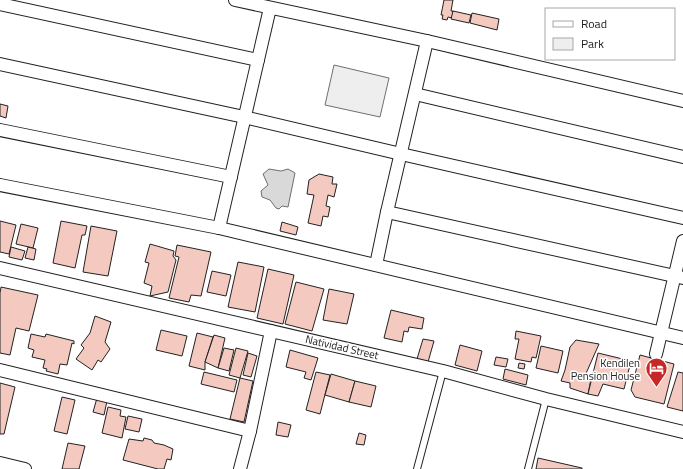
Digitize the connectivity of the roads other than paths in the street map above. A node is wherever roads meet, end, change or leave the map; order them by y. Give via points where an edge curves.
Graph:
1 (235, 0) edge
2 (0, 4) edge
3 (270, 8) junction
4 (427, 42) junction
5 (258, 60) junction
6 (0, 64) edge
7 (415, 94) junction
8 (683, 101) edge
9 (244, 117) junction
10 (0, 130) edge
11 (401, 154) junction
12 (683, 157) edge
13 (231, 177) junction
14 (0, 185) edge
15 (387, 212) junction
16 (683, 218) edge
17 (219, 228) junction
18 (683, 241) edge
19 (376, 265) junction
20 (0, 268) edge
21 (679, 277) edge
22 (271, 331) junction
23 (661, 332) junction
24 (683, 338) edge
25 (656, 354) dead end
26 (0, 370) edge
27 (443, 371) junction
28 (546, 399) junction
29 (250, 431) junction
30 (683, 432) edge
31 (0, 463) edge
32 (25, 469) edge
33 (240, 469) edge
34 (417, 469) edge
35 (528, 469) edge

1 - 3 street
2 - 5 street
3 - 4 street
3 - 5 street
4 - 7 street
4 - 8 street
5 - 9 street
6 - 9 street
7 - 11 street
7 - 12 street
9 - 11 street
9 - 13 street
10 - 13 street
11 - 15 street
11 - 16 street
13 - 17 street
14 - 17 street
15 - 19 street
15 - 21 street
17 - 19 street
18 - 21 street
19 - 23 street
20 - 22 street, Natividad Street
21 - 23 street
22 - 27 street, Natividad Street
22 - 29 street
23 - 24 street
23 - 25 street
26 - 29 street
27 - 28 street, Natividad Street
27 - 34 lane
28 - 30 street, Natividad Street
28 - 35 lane
29 - 33 street
31 - 32 street

